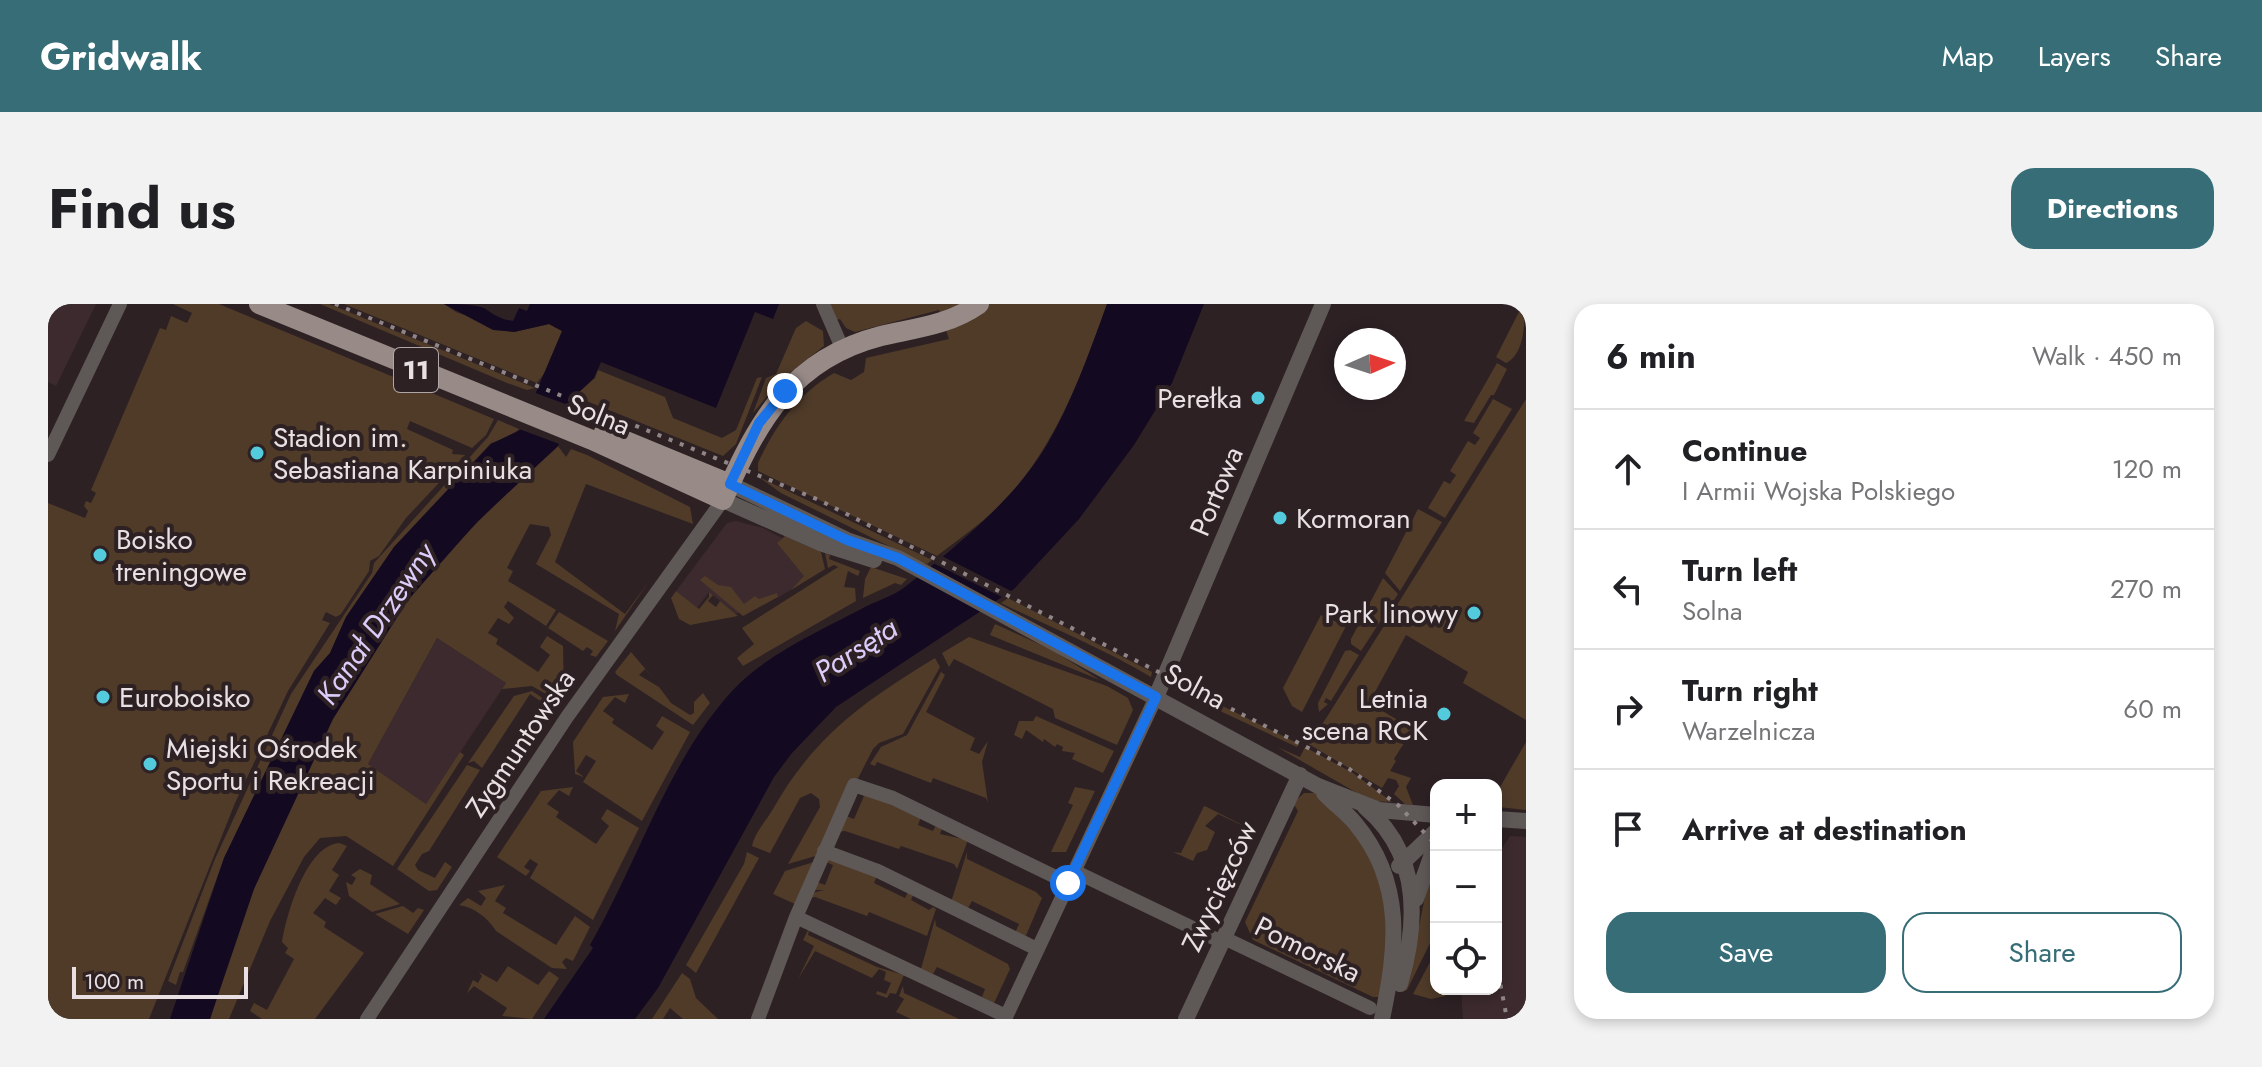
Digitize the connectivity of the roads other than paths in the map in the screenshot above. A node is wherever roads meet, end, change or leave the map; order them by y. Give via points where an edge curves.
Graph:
1 (120, 304) edge
2 (259, 304) edge
3 (295, 304) edge
4 (823, 304) edge
5 (979, 304) edge
6 (1323, 304) edge
7 (843, 350) junction
8 (526, 408) junction
9 (48, 455) edge
10 (726, 492) junction
11 (1156, 697) junction
12 (1300, 775) junction
13 (1318, 786) junction
14 (1361, 804) junction
15 (1430, 814) edge
16 (1502, 819) edge
17 (1526, 821) edge
18 (1430, 836) edge
19 (824, 851) junction
20 (1433, 851) edge
21 (1404, 860) junction
22 (1071, 877) junction
23 (1413, 912) junction
24 (796, 917) junction
25 (1396, 920) junction
26 (1223, 940) junction
27 (1037, 949) junction
28 (1380, 1015) edge
29 (1004, 1016) edge
30 (367, 1019) edge
31 (758, 1019) edge
32 (1186, 1019) edge

1 - 9 street
2 - 8 main road, Solna / 11
3 - 8 main road, Solna / 11
4 - 7 street
5 - 7 main road via 943,322
6 - 11 street, Portowa
7 - 10 main road via 806,372 772,406
8 - 10 main road, Solna / 11
10 - 11 street, Solna via 898,558
10 - 30 street, Zygmuntowska via 567,717
11 - 12 street, Solna
11 - 22 street
12 - 13 street, Solna
12 - 26 street, Zwycięzców
13 - 14 street, Solna
13 - 25 street, Solna via 1375,851
14 - 15 street, Solna
14 - 21 street, Solna via 1386,829
16 - 17 street
18 - 21 street
19 - 22 street, Pomorska via 852,787 858,785
19 - 24 street
19 - 27 street via 878,871
20 - 23 street
21 - 23 street
21 - 25 street via 1396,873
22 - 26 street, Pomorska
22 - 27 street
23 - 28 street via 1407,957
24 - 29 street
24 - 31 street
25 - 28 street via 1393,970
26 - 28 street, Pomorska
26 - 32 street, Zwycięzców
27 - 29 street

